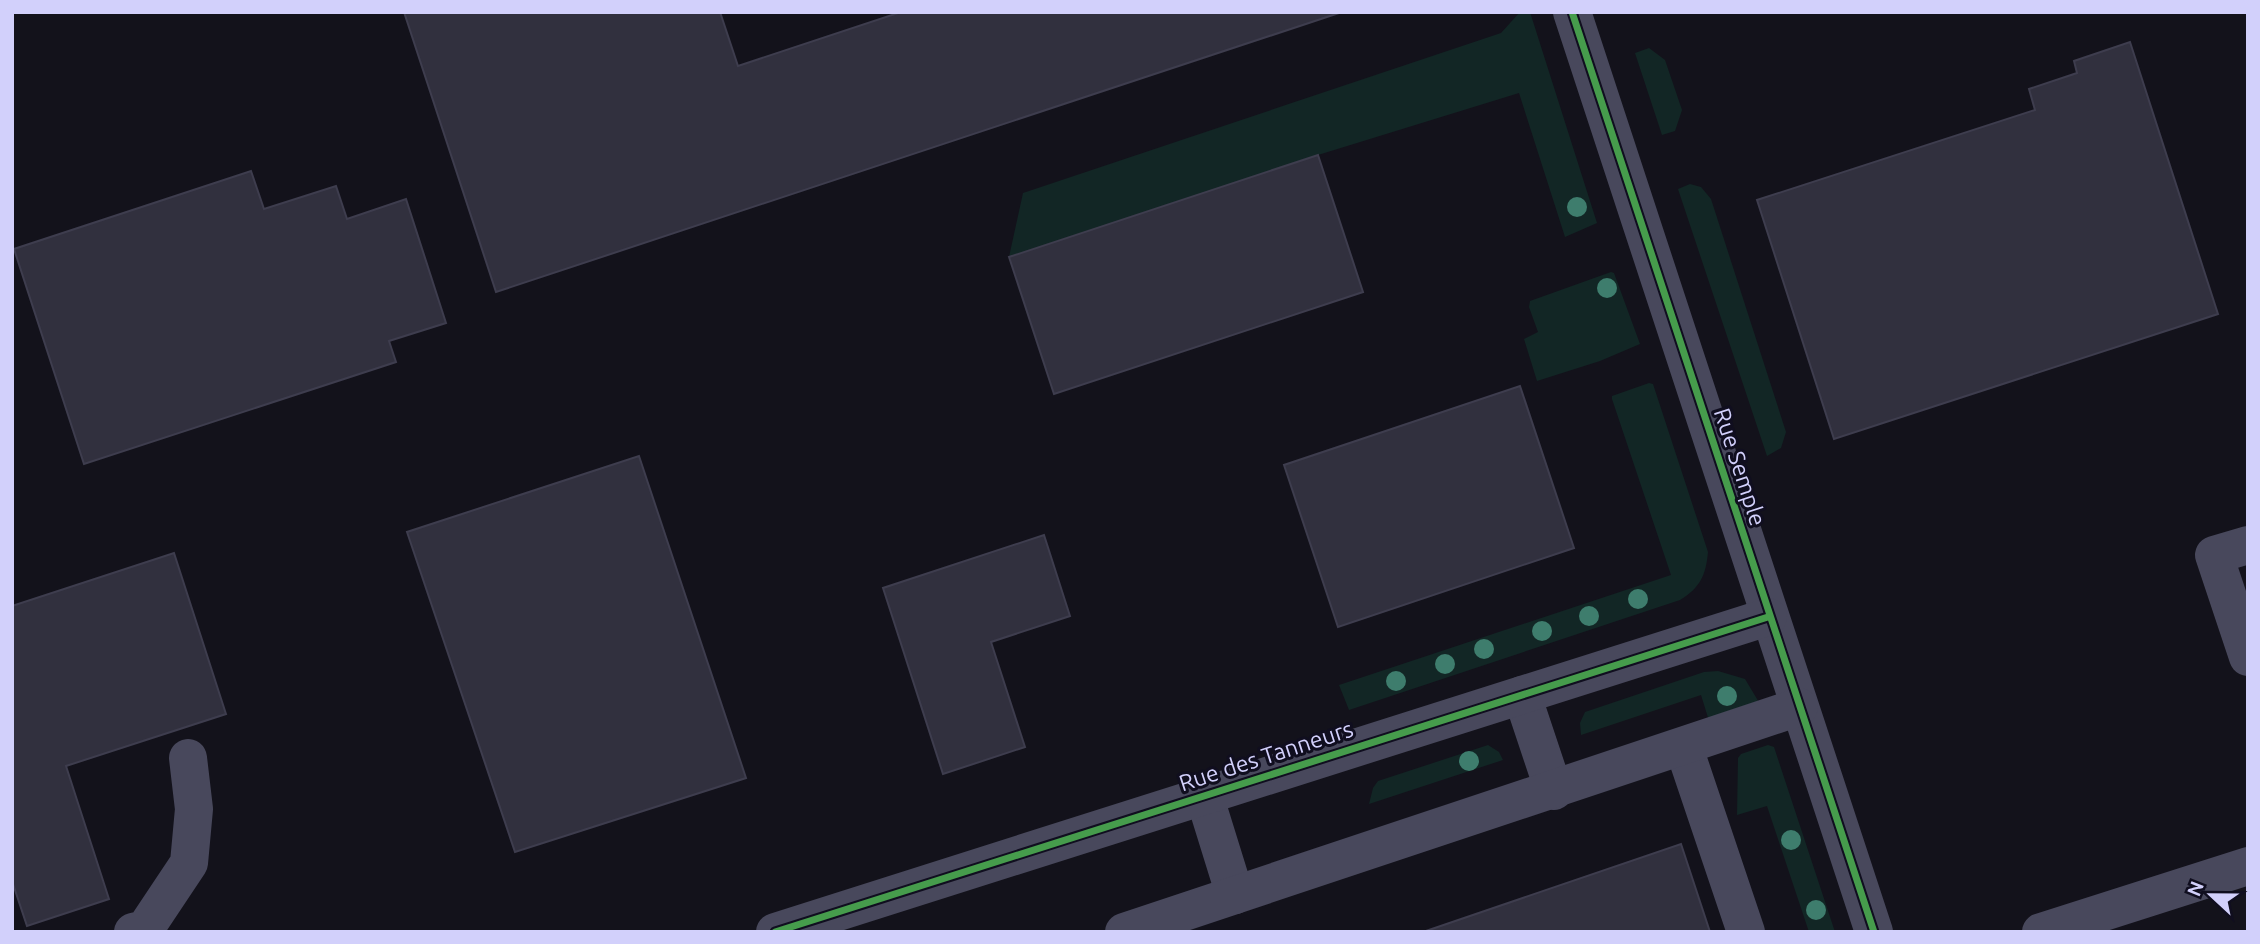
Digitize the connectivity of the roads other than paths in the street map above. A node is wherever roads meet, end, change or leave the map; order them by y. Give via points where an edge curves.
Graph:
1 (1572, 12) edge
2 (2248, 545) edge
3 (1768, 617) junction
4 (2248, 657) edge
5 (1522, 695) junction
6 (1799, 707) junction
7 (1684, 748) junction
8 (188, 758) dead end
9 (1554, 791) junction
10 (1204, 796) junction
11 (2248, 866) edge
12 (1236, 895) junction
13 (132, 932) edge
14 (775, 932) edge
15 (1124, 932) edge
16 (1746, 932) edge
17 (1874, 932) edge
18 (2041, 932) edge

1 - 3 street, Rue Semple
2 - 4 street via 2214,555
3 - 5 street, Rue des Tanneurs
3 - 6 street, Rue Semple
5 - 9 street
5 - 10 street, Rue des Tanneurs
6 - 7 street
6 - 17 street, Rue Semple
7 - 9 street
7 - 16 street
8 - 13 street via 194,809 189,863 145,929
9 - 12 street
10 - 12 street
10 - 14 street, Rue des Tanneurs
11 - 18 street
12 - 15 street

